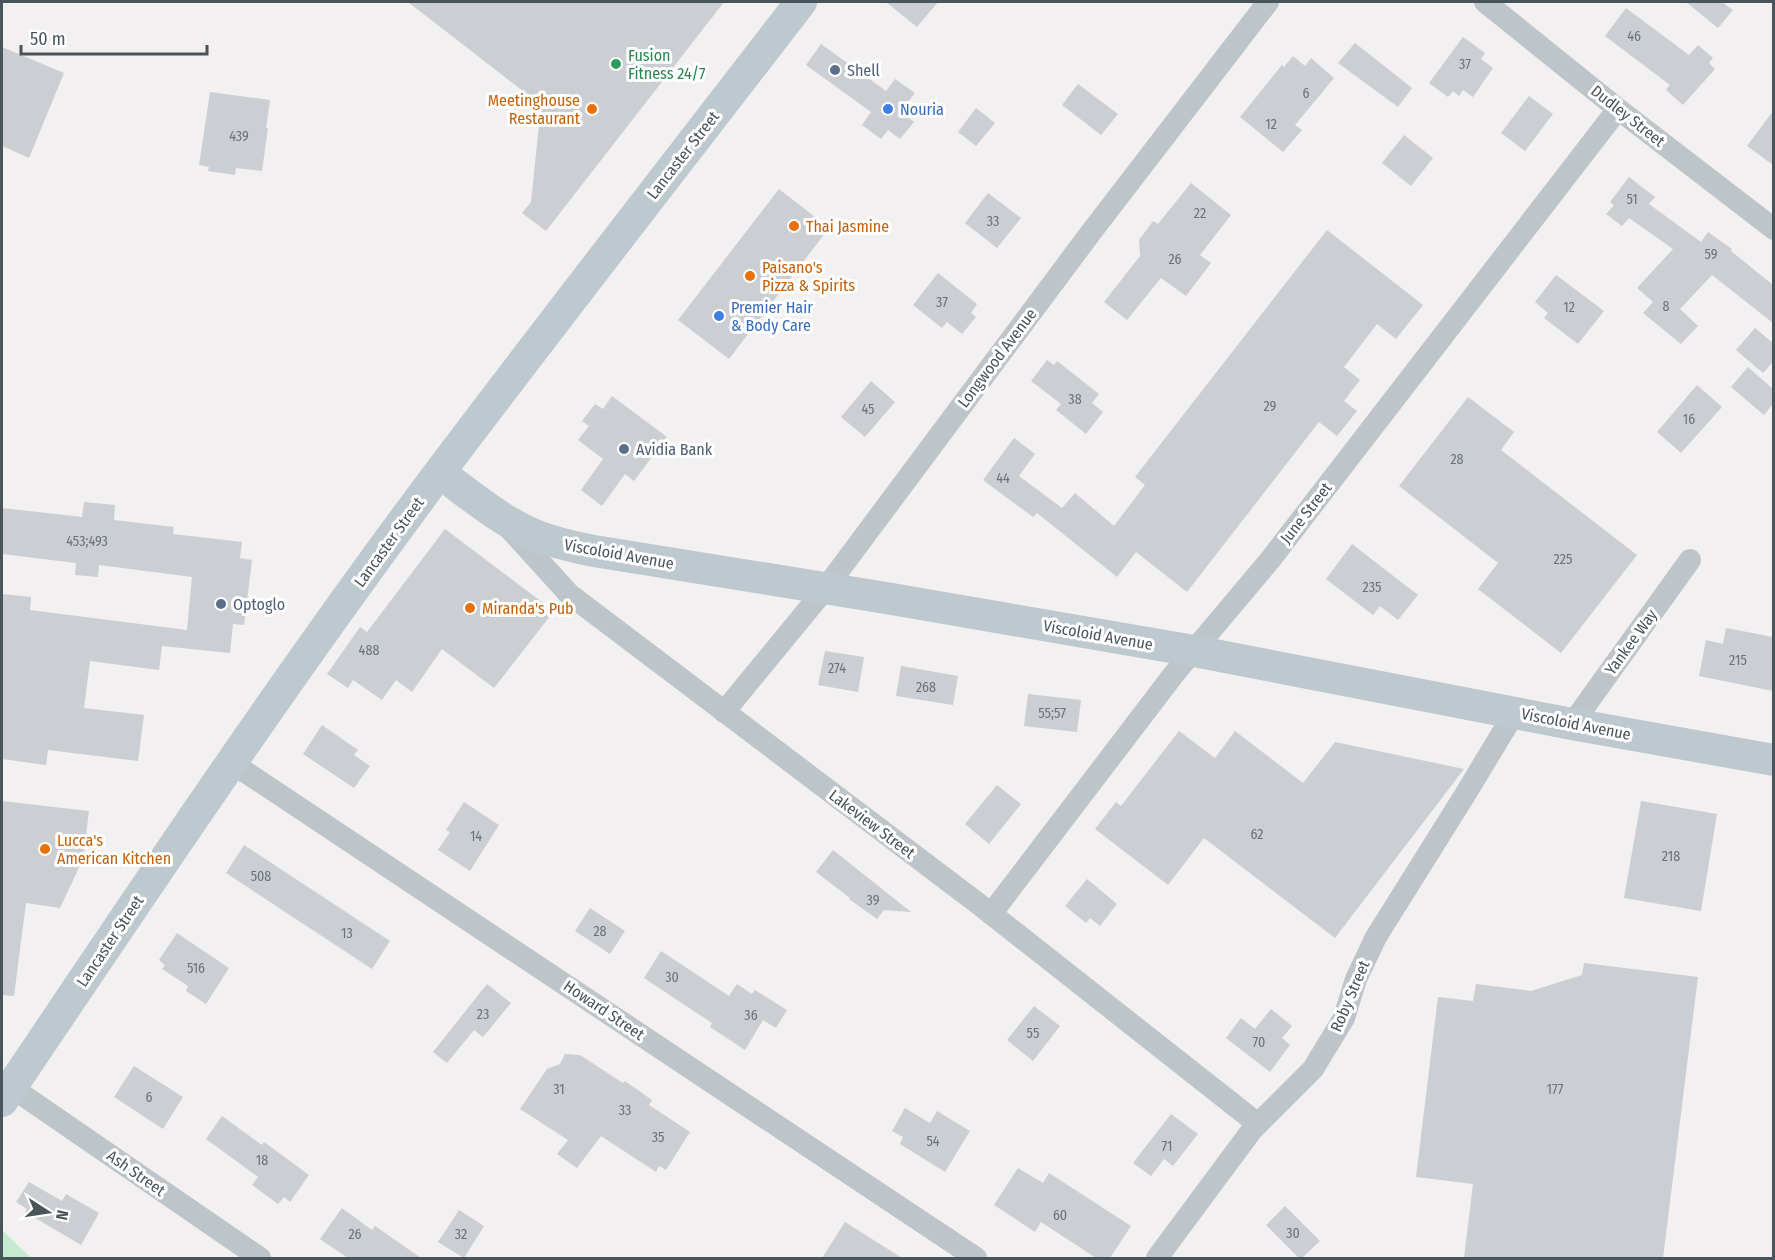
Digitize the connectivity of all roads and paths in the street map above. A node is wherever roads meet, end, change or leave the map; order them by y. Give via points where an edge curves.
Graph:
1 (801, 2) edge
2 (1268, 2) edge
3 (1485, 2) edge
4 (1618, 109) junction
5 (1773, 229) edge
6 (440, 473) junction
7 (496, 514) junction
8 (1690, 560) dead end
9 (825, 589) junction
10 (1194, 651) junction
11 (724, 712) junction
12 (1515, 712) junction
13 (1572, 724) junction
14 (1773, 760) edge
15 (230, 764) junction
16 (991, 914) junction
17 (6, 1094) edge
18 (1258, 1124) junction
19 (260, 1258) edge
20 (976, 1258) edge
21 (1157, 1258) edge

1 - 6 main road, Lancaster Street
2 - 9 street, Longwood Avenue
3 - 4 street, Dudley Street
4 - 5 street, Dudley Street
4 - 10 street, June Street via 1270,560
6 - 7 main road, Viscoloid Avenue
6 - 15 main road, Lancaster Street
7 - 9 main road, Viscoloid Avenue via 531,533 594,552
7 - 11 street, Lakeview Street via 569,594
8 - 13 street, Yankee Way
9 - 10 main road, Viscoloid Avenue
9 - 11 street, Longwood Avenue
10 - 12 main road, Viscoloid Avenue
10 - 16 street, June Street
11 - 16 street, Lakeview Street
12 - 13 main road, Viscoloid Avenue
12 - 18 street, Roby Street via 1376,937 1356,979 1344,1018 1313,1069
13 - 14 main road, Viscoloid Avenue
15 - 17 main road, Lancaster Street
15 - 20 street, Howard Street
16 - 18 street, Lakeview Street
17 - 19 street, Ash Street
18 - 21 street, Roby Street

